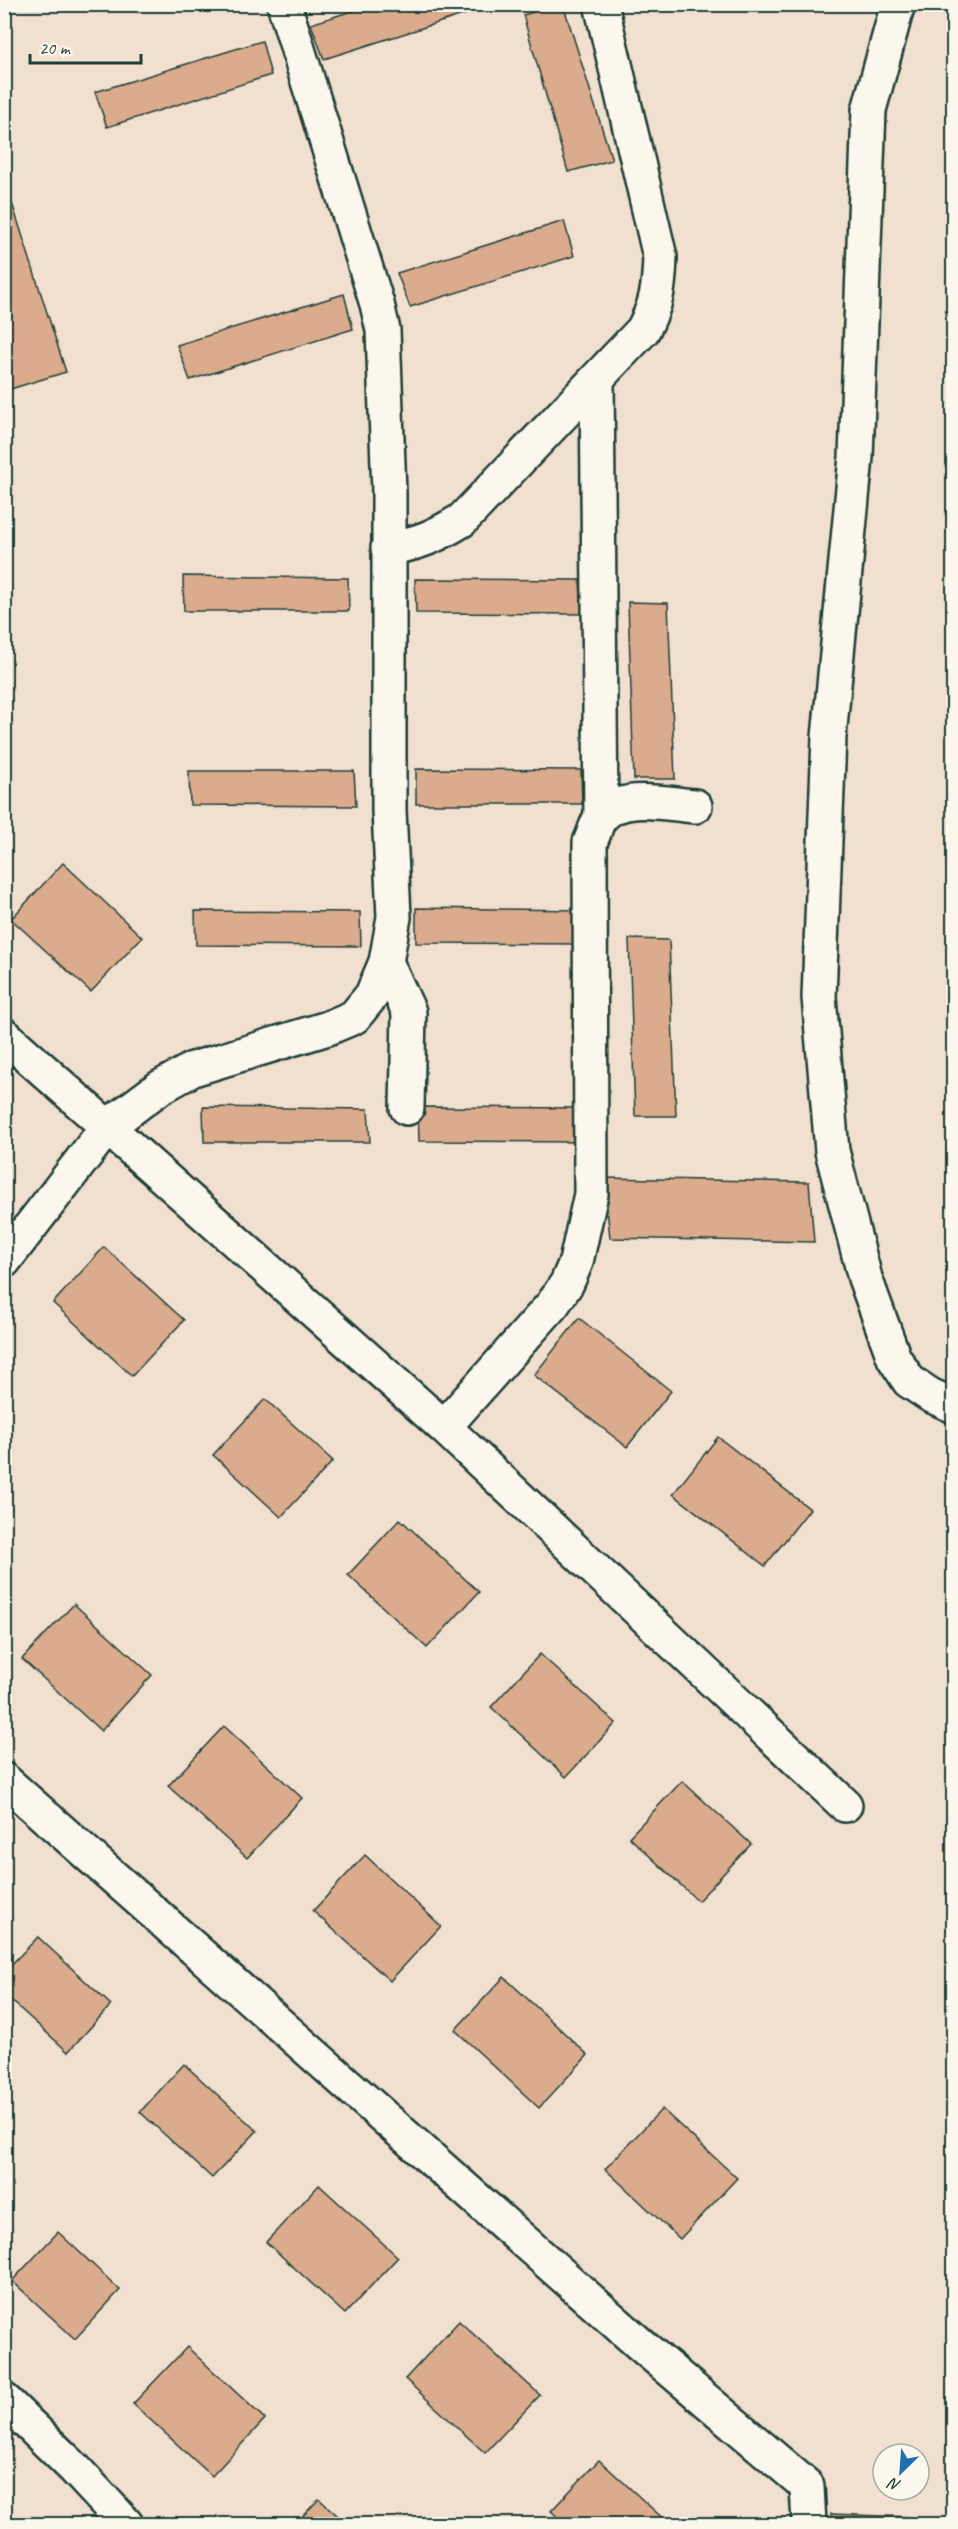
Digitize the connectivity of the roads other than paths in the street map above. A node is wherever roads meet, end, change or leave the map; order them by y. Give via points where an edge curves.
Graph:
1 (284, 4) edge
2 (602, 4) edge
3 (898, 4) edge
4 (597, 379) junction
5 (388, 548) junction
6 (695, 806) dead end
7 (601, 817) junction
8 (386, 962) junction
9 (4, 1035) edge
10 (407, 1108) dead end
11 (108, 1126) junction
12 (4, 1262) edge
13 (954, 1406) edge
14 (444, 1426) junction
15 (4, 1780) edge
16 (845, 1805) dead end
17 (4, 2400) edge
18 (126, 2524) edge
19 (809, 2524) edge

1 - 5 street via 383,330
2 - 4 street via 660,257 654,309 643,330
3 - 13 street via 869,110 856,457 829,737 819,998 832,1151 865,1278 894,1358 909,1381
4 - 5 street via 462,520 416,544
4 - 7 street
5 - 8 street via 389,810 394,917
6 - 7 street via 619,804
7 - 14 street via 590,842 591,1194 576,1262 553,1304
8 - 10 street via 409,1012
8 - 11 street via 372,994 354,1017 194,1069 159,1088
9 - 11 street
11 - 12 street
11 - 14 street
14 - 16 street
15 - 19 street via 641,2345 807,2486
17 - 18 street

